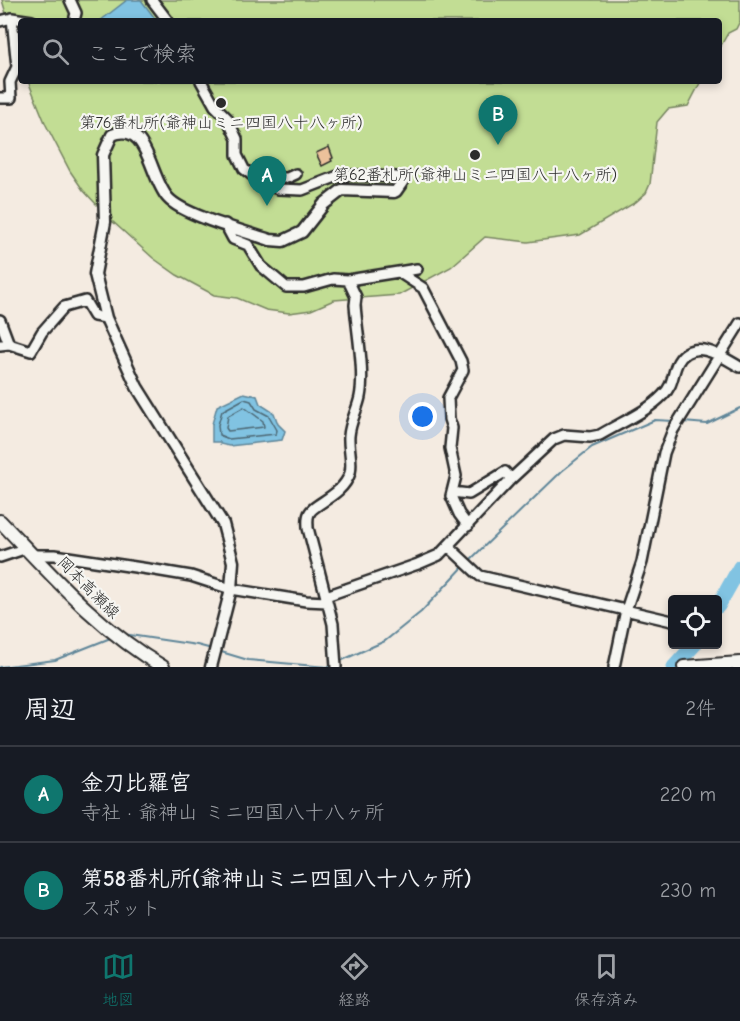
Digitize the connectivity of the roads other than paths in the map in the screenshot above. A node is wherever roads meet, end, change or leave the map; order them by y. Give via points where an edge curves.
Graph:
1 (70, 0) edge
2 (152, 0) edge
3 (12, 18) junction
4 (75, 18) edge
5 (166, 18) edge
6 (18, 19) edge
7 (0, 21) edge
8 (203, 84) edge
9 (0, 98) edge
10 (296, 174) dead end
11 (403, 181) joint
12 (263, 183) junction
13 (225, 225) junction
14 (417, 269) dead end
15 (400, 273) junction
16 (348, 280) junction
17 (106, 318) junction
18 (0, 320) edge
19 (740, 323) edge
20 (5, 344) edge
21 (719, 355) junction
22 (740, 367) edge
23 (511, 479) junction
24 (452, 492) junction
25 (0, 520) edge
26 (468, 526) junction
27 (448, 546) junction
28 (30, 552) junction
29 (0, 557) edge
30 (231, 589) junction
31 (326, 599) junction
32 (626, 610) junction
33 (668, 620) edge
34 (740, 663) edge
35 (162, 667) edge
36 (212, 667) edge
37 (336, 667) edge
38 (614, 667) edge
39 (684, 667) edge

1 - 4 street
2 - 5 street
3 - 6 street
3 - 7 street
3 - 9 street via 17,67 10,82 11,98
8 - 12 street via 227,118 244,169
10 - 12 street via 266,178
11 - 12 street via 396,177 338,176 302,190 278,189
11 - 13 street via 394,192 342,190 324,204 302,232 283,241
13 - 16 street via 233,239 248,244 261,266 286,287
13 - 17 street via 170,201 161,190 143,142 132,133 112,135 103,155 105,222 95,274
14 - 15 street
15 - 16 street
15 - 24 street via 423,288 461,361 463,370 448,398 450,448 456,476
16 - 31 street via 356,297 361,377 360,398 351,421 350,472 338,491 308,515
17 - 20 street via 94,316 85,301 64,307 31,351
17 - 30 street via 137,387 223,524 233,562
18 - 20 street
19 - 21 street
21 - 22 street
21 - 23 street via 707,350 686,353 678,362 670,387 655,402 600,435 564,435 554,439
21 - 32 street via 673,430 664,453 642,562
23 - 24 street via 505,472 469,494
23 - 26 street
24 - 26 street via 459,514
25 - 28 main road, 岡本高瀬線
26 - 27 street
27 - 31 street via 439,555
27 - 32 street via 480,576
28 - 29 street
28 - 30 street via 191,576
28 - 35 main road, 岡本高瀬線 via 111,632
30 - 31 street via 306,601
30 - 36 street
31 - 37 street via 333,624
32 - 33 street
32 - 38 street
34 - 39 main road

